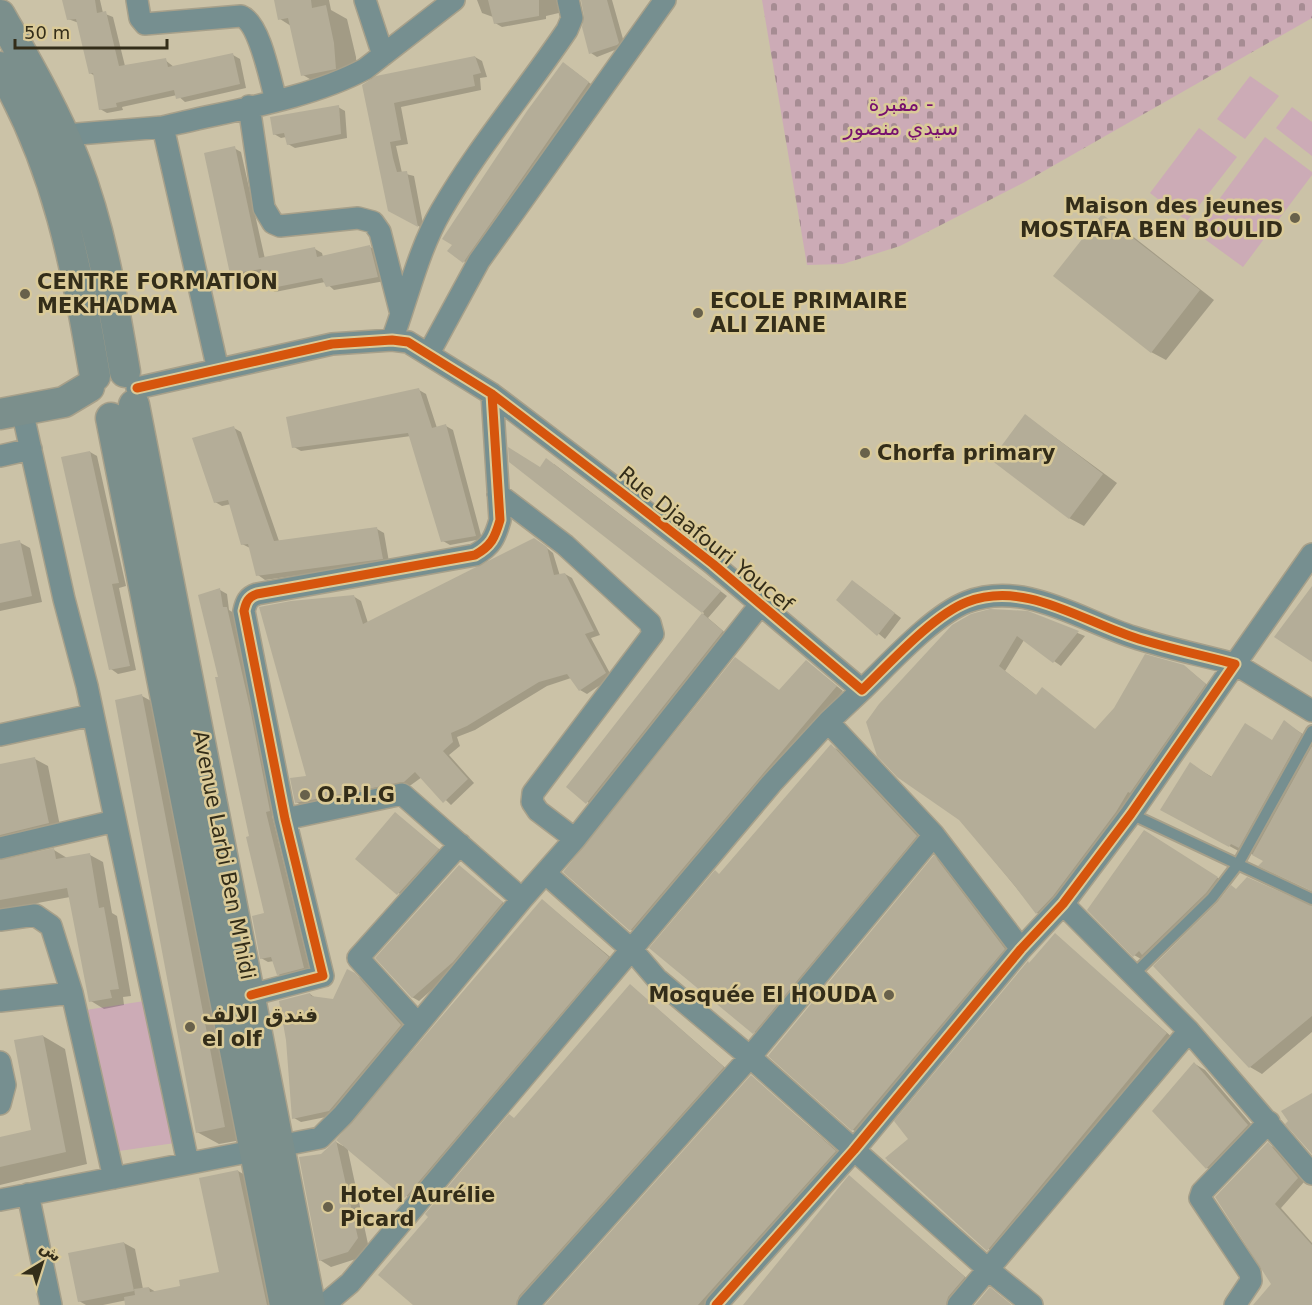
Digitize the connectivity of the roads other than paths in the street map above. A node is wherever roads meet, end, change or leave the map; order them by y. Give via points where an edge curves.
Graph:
1 (137, 0) edge
2 (365, 0) edge
3 (454, 0) edge
4 (568, 0) edge
5 (665, 0) edge
6 (0, 15) edge
7 (383, 55) junction
8 (0, 67) edge
9 (276, 100) junction
10 (249, 106) junction
11 (163, 127) junction
12 (49, 137) junction
13 (401, 314) junction
14 (392, 340) junction
15 (429, 353) junction
16 (218, 370) junction
17 (83, 388) junction
18 (492, 394) junction
19 (122, 400) junction
20 (11, 412) edge
21 (31, 449) junction
22 (0, 456) edge
23 (498, 494) junction
24 (1312, 554) edge
25 (760, 605) junction
26 (1235, 664) junction
27 (862, 690) junction
28 (1312, 711) edge
29 (93, 715) junction
30 (828, 722) junction
31 (1312, 731) edge
32 (0, 735) edge
33 (1131, 814) junction
34 (285, 819) junction
35 (115, 821) junction
36 (934, 835) junction
37 (575, 839) junction
38 (460, 843) junction
39 (0, 848) edge
40 (1238, 864) junction
41 (545, 873) junction
42 (522, 899) junction
43 (1312, 899) edge
44 (1063, 904) junction
45 (0, 920) edge
46 (1021, 949) junction
47 (633, 951) junction
48 (1134, 974) junction
49 (72, 993) junction
50 (251, 995) junction
51 (0, 1001) edge
52 (418, 1024) junction
53 (1189, 1031) junction
54 (750, 1057) junction
55 (0, 1062) edge
56 (0, 1104) edge
57 (1269, 1122) junction
58 (267, 1147) junction
59 (854, 1150) junction
60 (188, 1163) junction
61 (1312, 1174) edge
62 (114, 1178) junction
63 (28, 1194) junction
64 (0, 1200) edge
65 (990, 1271) junction
66 (51, 1305) edge
67 (285, 1305) edge
68 (310, 1305) edge
69 (324, 1305) edge
70 (528, 1305) edge
71 (716, 1305) edge
72 (958, 1305) edge
73 (1032, 1305) edge
74 (1235, 1305) edge

1 - 9 street via 145,24 248,18 255,29
2 - 7 street
3 - 7 street
4 - 13 street via 572,18 567,30 441,211 422,251
5 - 15 street via 479,261
6 - 12 main road, Avenue Larbi Ben M'hidi via 51,108
7 - 9 street via 351,77
8 - 12 main road, Avenue Larbi Ben M'hidi
9 - 10 street
10 - 11 street
10 - 13 street via 268,217 280,226 358,218 373,222 380,232
11 - 12 street
11 - 16 street
12 - 17 main road, Avenue Larbi Ben M'hidi via 65,220
12 - 19 main road, Avenue Larbi Ben M'hidi via 86,193 97,236
13 - 14 street
14 - 15 street, Rue Djaafouri Youcef via 408,342
14 - 16 street, Rue Djaafouri Youcef via 332,344
15 - 18 street, Rue Djaafouri Youcef
16 - 19 street, Rue Djaafouri Youcef
17 - 19 main road
17 - 19 main road via 110,369
17 - 20 main road
18 - 23 street
18 - 25 street, Rue Djaafouri Youcef via 713,564
19 - 50 main road, Avenue Larbi Ben M'hidi
19 - 58 main road, Avenue Larbi Ben M'hidi
20 - 21 street
21 - 22 street
21 - 29 street
23 - 34 street via 500,520 496,535 489,547 475,555 250,597 244,611
23 - 37 street via 566,545 652,628 653,634 533,793 532,802 538,811
24 - 26 street
25 - 27 street, Rue Djaafouri Youcef
25 - 37 street
26 - 27 street via 1132,637 1065,609 1000,594 964,603 945,615
26 - 28 street
26 - 33 street
27 - 30 street
29 - 32 street
29 - 35 street
30 - 36 street
30 - 47 street via 771,784
31 - 40 lane
33 - 40 lane
33 - 44 street
34 - 38 street via 402,794
34 - 50 street via 323,976
35 - 39 street
35 - 60 street
36 - 46 street
36 - 54 street
37 - 41 street
38 - 42 street
38 - 52 street via 358,958
40 - 43 lane
40 - 48 lane via 1212,898
41 - 42 street
41 - 47 street
42 - 52 street
44 - 46 street
44 - 48 street
45 - 49 street via 35,915 51,926
46 - 59 street
47 - 54 street via 657,979
47 - 69 street via 350,1283
48 - 53 street
49 - 51 street
49 - 62 street
50 - 58 main road, Avenue Larbi Ben M'hidi
52 - 58 street via 320,1138
53 - 57 street
53 - 65 street
54 - 59 street
54 - 70 street
55 - 56 street via 5,1085
57 - 61 street
57 - 74 street via 1200,1198 1250,1273 1251,1281
58 - 60 street
58 - 67 main road, Avenue Larbi Ben M'hidi
58 - 68 main road, Avenue Larbi Ben M'hidi
59 - 65 street
59 - 71 street
60 - 62 street
62 - 63 street
63 - 64 street
63 - 66 street
65 - 72 street
65 - 73 street

